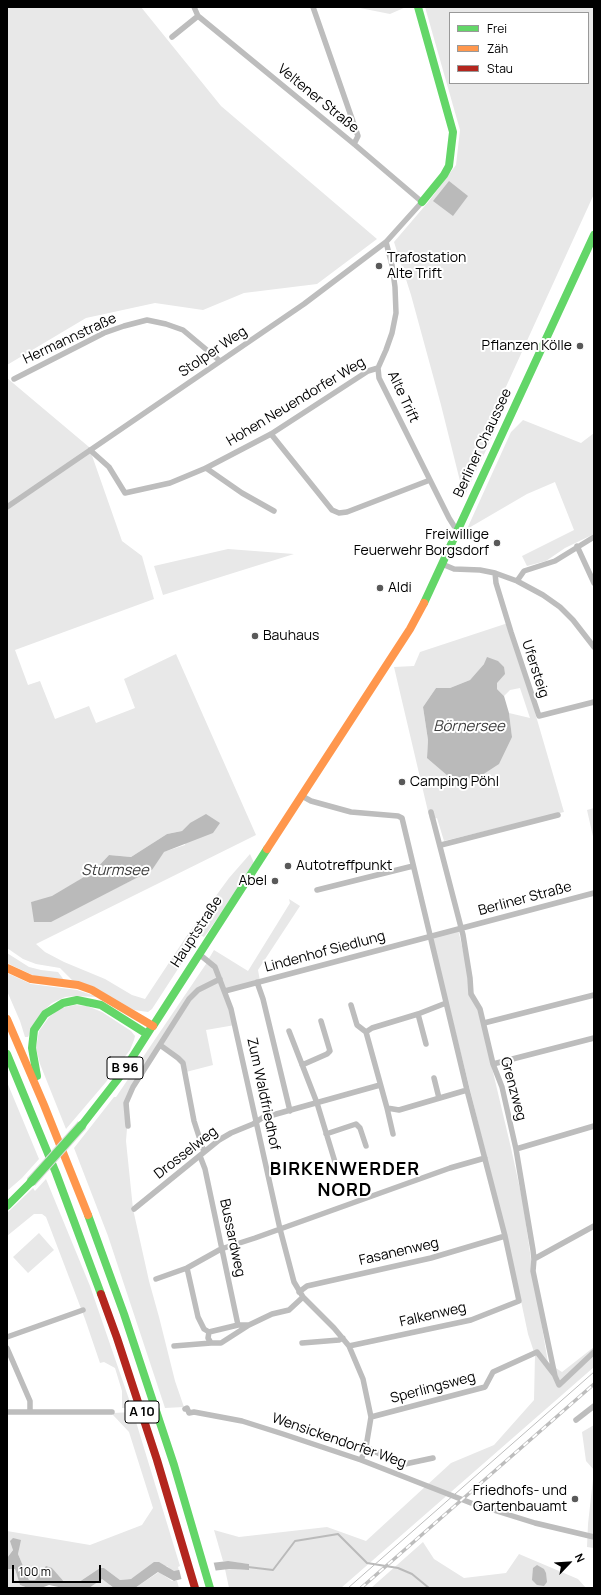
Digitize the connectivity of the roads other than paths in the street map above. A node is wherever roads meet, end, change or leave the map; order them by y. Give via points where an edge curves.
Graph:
1 (194, 7) edge
2 (313, 7) edge
3 (418, 7) edge
4 (198, 16) junction
5 (172, 37) dead end
6 (354, 144) junction
7 (422, 202) junction
8 (594, 235) edge
9 (386, 242) junction
10 (220, 362) junction
11 (378, 368) junction
12 (14, 379) dead end
13 (271, 434) junction
14 (90, 450) junction
15 (206, 468) junction
16 (430, 480) junction
17 (7, 507) edge
18 (274, 511) dead end
19 (459, 528) junction
20 (594, 537) edge
21 (577, 546) junction
22 (442, 564) junction
23 (495, 573) junction
24 (517, 581) junction
25 (594, 583) edge
26 (594, 647) edge
27 (390, 659) joint
28 (594, 702) edge
29 (302, 796) junction
30 (431, 812) dead end
31 (558, 815) dead end
32 (441, 845) junction
33 (413, 866) junction
34 (317, 890) dead end
35 (594, 893) edge
36 (461, 928) junction
37 (431, 937) junction
38 (199, 954) junction
39 (7, 968) edge
40 (220, 979) junction
41 (257, 982) junction
42 (226, 991) junction
43 (594, 995) edge
44 (446, 1003) junction
45 (351, 1005) dead end
46 (418, 1014) junction
47 (7, 1019) edge
48 (322, 1021) dead end
49 (484, 1023) junction
50 (152, 1026) junction
51 (289, 1031) dead end
52 (366, 1032) junction
53 (147, 1034) junction
54 (594, 1038) edge
55 (426, 1044) dead end
56 (160, 1045) junction
57 (7, 1054) edge
58 (494, 1064) junction
59 (302, 1065) junction
60 (7, 1069) edge
61 (434, 1078) dead end
62 (380, 1085) junction
63 (467, 1090) junction
64 (439, 1098) junction
65 (28, 1103) junction
66 (317, 1103) junction
67 (44, 1105) junction
68 (387, 1108) junction
69 (290, 1111) junction
70 (257, 1120) junction
71 (128, 1126) dead end
72 (594, 1126) edge
73 (326, 1134) junction
74 (393, 1134) dead end
75 (366, 1146) dead end
76 (516, 1149) junction
77 (202, 1154) junction
78 (485, 1158) junction
79 (336, 1162) dead end
80 (7, 1206) edge
81 (134, 1209) dead end
82 (594, 1226) edge
83 (280, 1229) junction
84 (505, 1236) junction
85 (221, 1249) junction
86 (534, 1259) junction
87 (188, 1268) junction
88 (156, 1279) dead end
89 (301, 1295) junction
90 (83, 1310) dead end
91 (238, 1325) junction
92 (249, 1325) junction
93 (209, 1332) junction
94 (7, 1338) edge
95 (343, 1338) junction
96 (211, 1343) junction
97 (302, 1343) dead end
98 (174, 1346) dead end
99 (350, 1346) junction
100 (7, 1348) edge
101 (537, 1352) joint
102 (594, 1352) edge
103 (555, 1376) junction
104 (594, 1406) edge
105 (185, 1409) dead end
106 (30, 1411) junction
107 (7, 1412) edge
108 (112, 1412) dead end
109 (371, 1417) junction
110 (576, 1420) dead end
111 (366, 1447) junction
112 (433, 1458) dead end
113 (361, 1460) junction
114 (594, 1537) edge
115 (194, 1584) edge
116 (210, 1588) edge

1 - 4 street, Veltener Straße
2 - 6 street via 358,136
3 - 7 main road via 453,132 449,166
4 - 5 street
4 - 6 street, Veltener Straße
6 - 7 street, Veltener Straße
7 - 9 street, Stolper Weg
8 - 19 main road, Berliner Chaussee
9 - 10 street, Stolper Weg via 304,304
9 - 11 street, Alte Trift via 392,265 396,313 392,333
10 - 12 street, Hermannstraße via 183,330 147,320 104,333
10 - 14 street, Stolper Weg
11 - 13 street, Hohen Neuendorfer Weg
11 - 16 street, Alte Trift via 379,378
13 - 15 street, Hohen Neuendorfer Weg
13 - 16 street via 332,510 339,513
14 - 15 street, Hohen Neuendorfer Weg via 109,467 124,493 170,483
14 - 17 street, Stolper Weg
15 - 18 street
16 - 19 street, Alte Trift via 449,518 454,526
19 - 22 main road, Berliner Chaussee
20 - 21 street
21 - 24 street via 555,561 524,571
21 - 25 street
22 - 23 street via 454,569
22 - 27 main road, Berliner Chaussee via 410,629
23 - 24 street
23 - 28 street, Ufersteig via 510,632 539,716
24 - 26 street via 560,607
27 - 29 main road, Hauptstraße
29 - 33 street via 351,812 402,818
29 - 38 main road, Hauptstraße
30 - 32 street, Grenzweg
31 - 32 street
32 - 36 street, Grenzweg
33 - 34 street
33 - 37 street
35 - 36 street, Berliner Straße
36 - 37 street, Lindenhof Siedlung
36 - 49 street, Grenzweg via 471,994 480,1009
37 - 41 street, Lindenhof Siedlung
37 - 44 street
38 - 40 street, Zum Waldfriedhof via 212,964
38 - 50 main road, Hauptstraße
39 - 50 main road via 31,979 78,985 92,990
40 - 42 street, Zum Waldfriedhof
40 - 56 street via 192,995
41 - 42 street, Lindenhof Siedlung
41 - 69 street, Zum Waldfriedhof
42 - 70 street, Zum Waldfriedhof via 237,1028
43 - 49 street
44 - 46 street
44 - 63 street
45 - 52 street via 357,1025
46 - 52 street
46 - 55 street
47 - 67 main road, A 10
48 - 59 street via 330,1051
49 - 58 street, Grenzweg
50 - 53 main road, Hauptstraße
51 - 59 street
52 - 62 street
53 - 67 main road via 109,1009 92,1002 69,1001 53,1007 34,1030 32,1042 32,1054
53 - 80 main road, Hauptstraße / B 96, bridge via 121,1075 82,1125
54 - 58 street
56 - 71 street via 126,1103
56 - 77 street, Bussardweg via 183,1063
57 - 65 main road, A 10
58 - 76 street, Grenzweg
59 - 66 street
60 - 65 main road
61 - 64 street
62 - 66 street, Drosselweg
62 - 68 street
63 - 64 street
63 - 78 street
64 - 68 street via 399,1110
65 - 115 main road, A 10 via 117,1338
66 - 69 street, Drosselweg
66 - 73 street
67 - 116 main road, A 10 via 86,1209 126,1321 170,1452
68 - 74 street
69 - 70 street, Drosselweg
70 - 77 street, Drosselweg via 227,1136
70 - 83 street, Zum Waldfriedhof
72 - 76 street
73 - 75 street via 356,1124
73 - 79 street
76 - 86 street, Grenzweg
77 - 81 street, Drosselweg
77 - 85 street, Bussardweg
78 - 83 street via 444,1170
78 - 84 street
82 - 86 street
83 - 85 street
83 - 89 street, Zum Waldfriedhof via 288,1265
84 - 89 street, Fasanenweg via 431,1258 307,1286
84 - 99 street, Falkenweg via 519,1301 471,1320
85 - 87 street
85 - 91 street, Bussardweg
86 - 103 street, Grenzweg via 533,1271
87 - 88 street
87 - 93 street via 198,1317 204,1329
89 - 92 street, Fasanenweg via 289,1310 272,1314
89 - 95 street, Zum Waldfriedhof
90 - 94 street
91 - 92 street, Fasanenweg
91 - 93 street, Fasanenweg
92 - 96 street, Fasanenweg via 220,1342
93 - 96 street via 208,1338
95 - 97 street
95 - 99 street, Zum Waldfriedhof
96 - 98 street, Fasanenweg
99 - 109 street, Zum Waldfriedhof via 363,1379
100 - 106 street via 30,1400
101 - 103 street, Grenzweg
101 - 109 street, Sperlingsweg via 493,1372 485,1387
102 - 103 street, Grenzweg via 559,1385
104 - 110 street
105 - 113 street, Wensickendorfer Weg via 187,1408 189,1413 242,1422
106 - 107 street
106 - 108 street
109 - 111 street, Zum Waldfriedhof
111 - 112 street via 405,1464
111 - 113 street, Zum Waldfriedhof
113 - 114 street, Wensickendorfer Weg via 464,1500 535,1523

